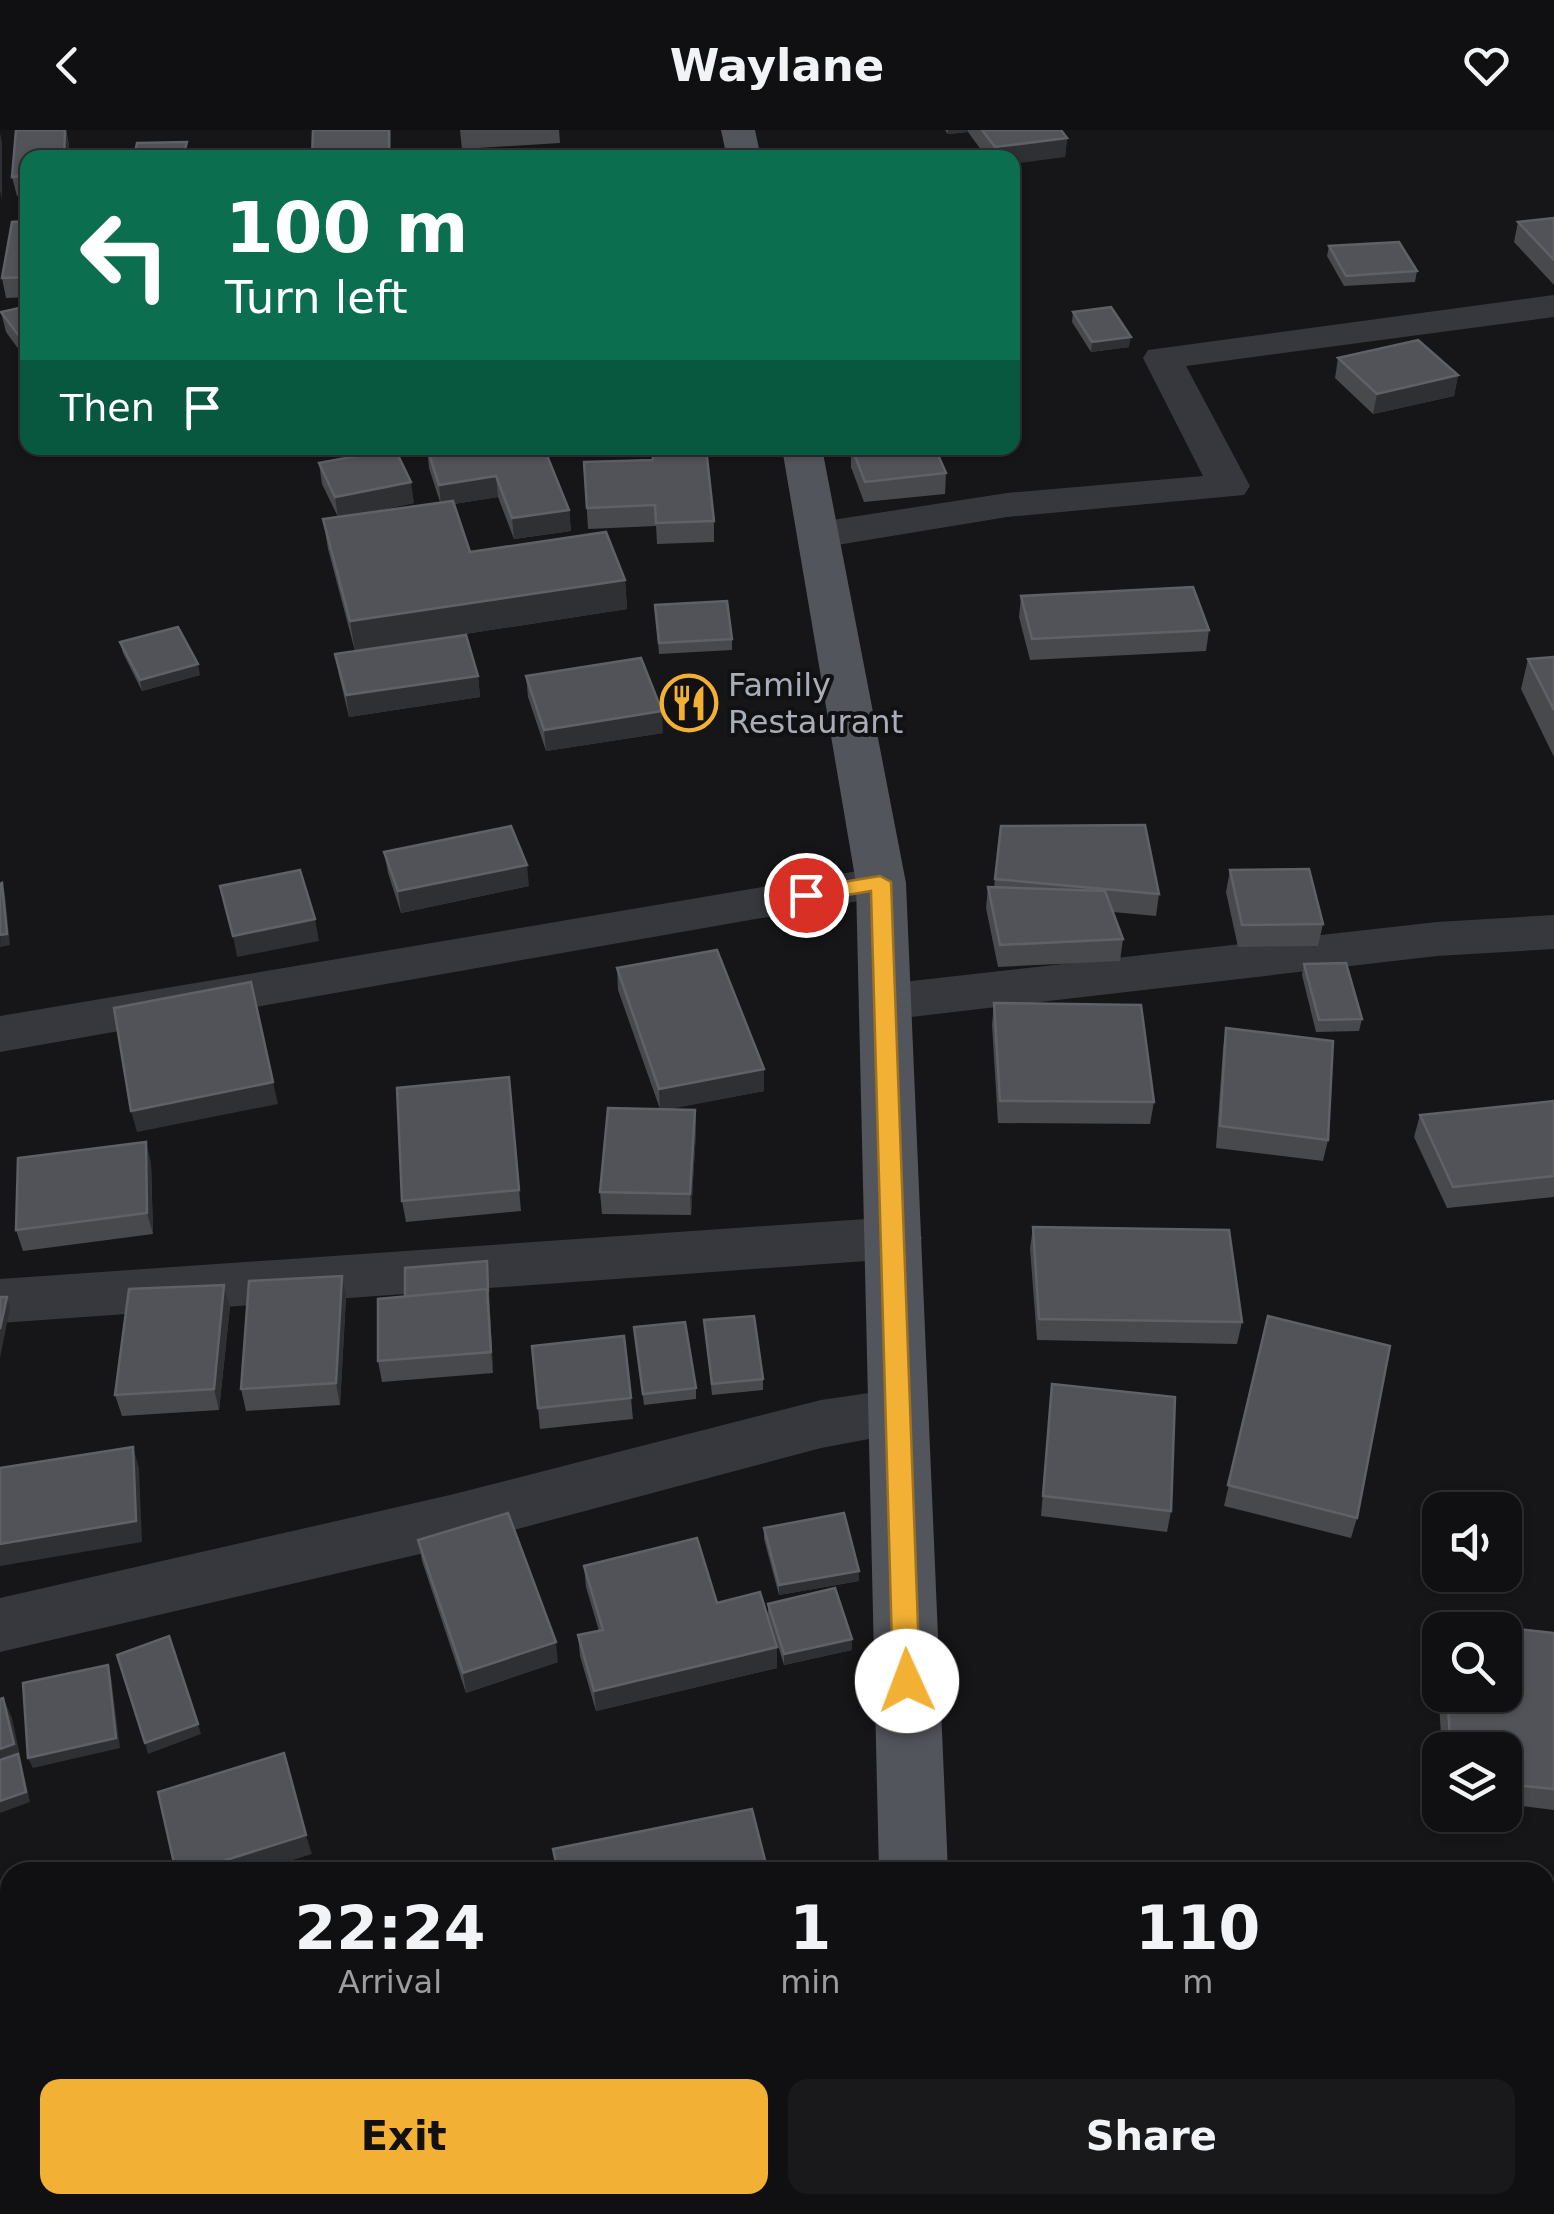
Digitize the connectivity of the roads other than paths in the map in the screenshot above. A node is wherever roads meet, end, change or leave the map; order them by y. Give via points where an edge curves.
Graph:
1 (1554, 306) edge
2 (803, 455) edge
3 (819, 535) junction
4 (880, 882) junction
5 (1554, 932) edge
6 (885, 1002) junction
7 (0, 1034) edge
8 (894, 1238) junction
9 (0, 1301) edge
10 (896, 1412) junction
11 (0, 1624) edge
12 (914, 1862) edge

1 - 3 street via 1162,358 1229,486 1007,506
2 - 3 main road
3 - 4 main road
4 - 6 main road
4 - 7 street
5 - 6 street via 1437,939
6 - 8 main road
8 - 9 street
8 - 10 main road
10 - 11 street via 820,1424 450,1521
10 - 12 main road

